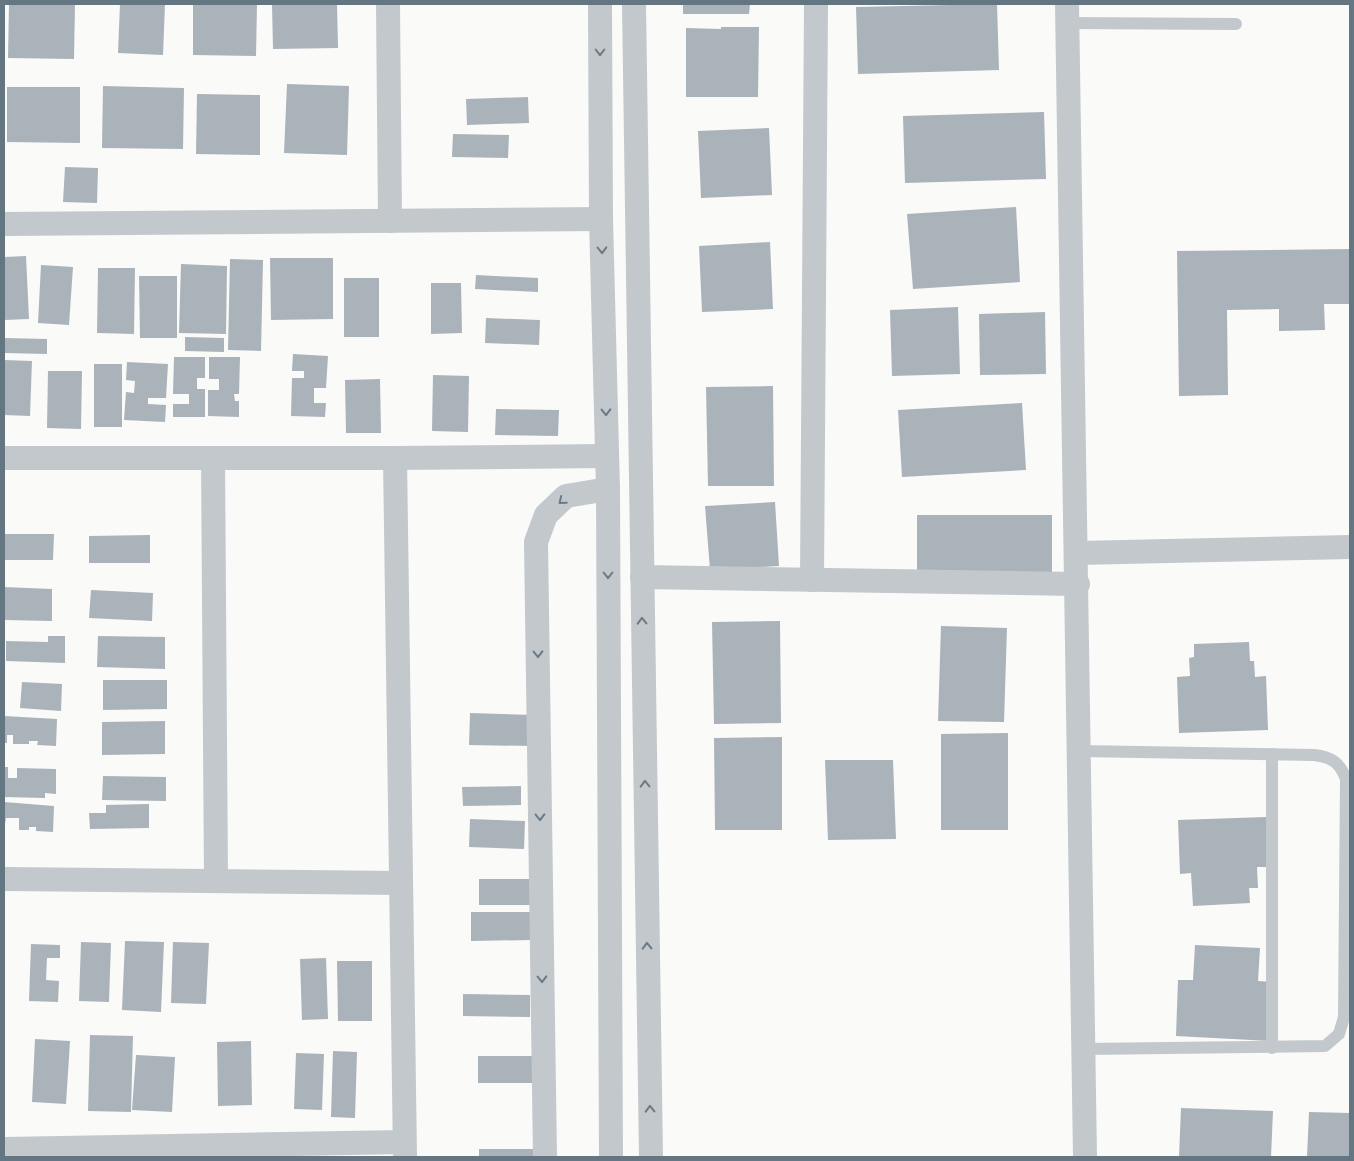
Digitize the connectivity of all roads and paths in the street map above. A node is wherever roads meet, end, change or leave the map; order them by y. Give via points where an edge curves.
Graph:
1 (388, 4) edge
2 (600, 4) edge
3 (634, 4) edge
4 (816, 4) edge
5 (1068, 13) edge
6 (1236, 24) dead end
7 (601, 219) junction
8 (390, 220) junction
9 (4, 224) edge
10 (607, 456) junction
11 (4, 458) edge
12 (214, 458) junction
13 (395, 458) junction
14 (608, 489) junction
15 (1350, 547) edge
16 (1077, 554) junction
17 (642, 577) junction
18 (812, 580) junction
19 (1078, 584) junction
20 (608, 681) junction
21 (643, 681) junction
22 (1080, 751) junction
23 (1272, 754) junction
24 (4, 879) edge
25 (216, 881) junction
26 (401, 883) junction
27 (1272, 1048) junction
28 (1084, 1049) junction
29 (4, 1149) edge
30 (404, 1150) edge
31 (545, 1157) edge
32 (611, 1157) edge
33 (651, 1157) edge
34 (1085, 1157) edge

1 - 8 street
2 -> 7 street
3 - 17 street
4 - 18 street
5 - 6 lane
5 - 16 street
7 - 8 street
7 -> 10 street
8 - 9 street
10 - 13 street
10 - 14 street
11 - 12 street
12 - 13 street
12 - 25 street
13 - 26 street
14 -> 20 street
14 -> 31 street via 566,496 546,515 536,542
15 - 16 street
16 - 19 street
17 - 18 street
21 -> 17 street
18 - 19 street
19 - 22 street
20 - 21 street
20 - 32 street
33 -> 21 street
22 - 23 lane
22 - 28 street
23 - 27 lane
23 - 27 lane via 1329,757 1341,766 1346,780 1344,1017 1339,1034 1325,1046
24 - 25 street
25 - 26 street
26 - 30 street
27 - 28 lane
28 - 34 street
29 - 30 street

